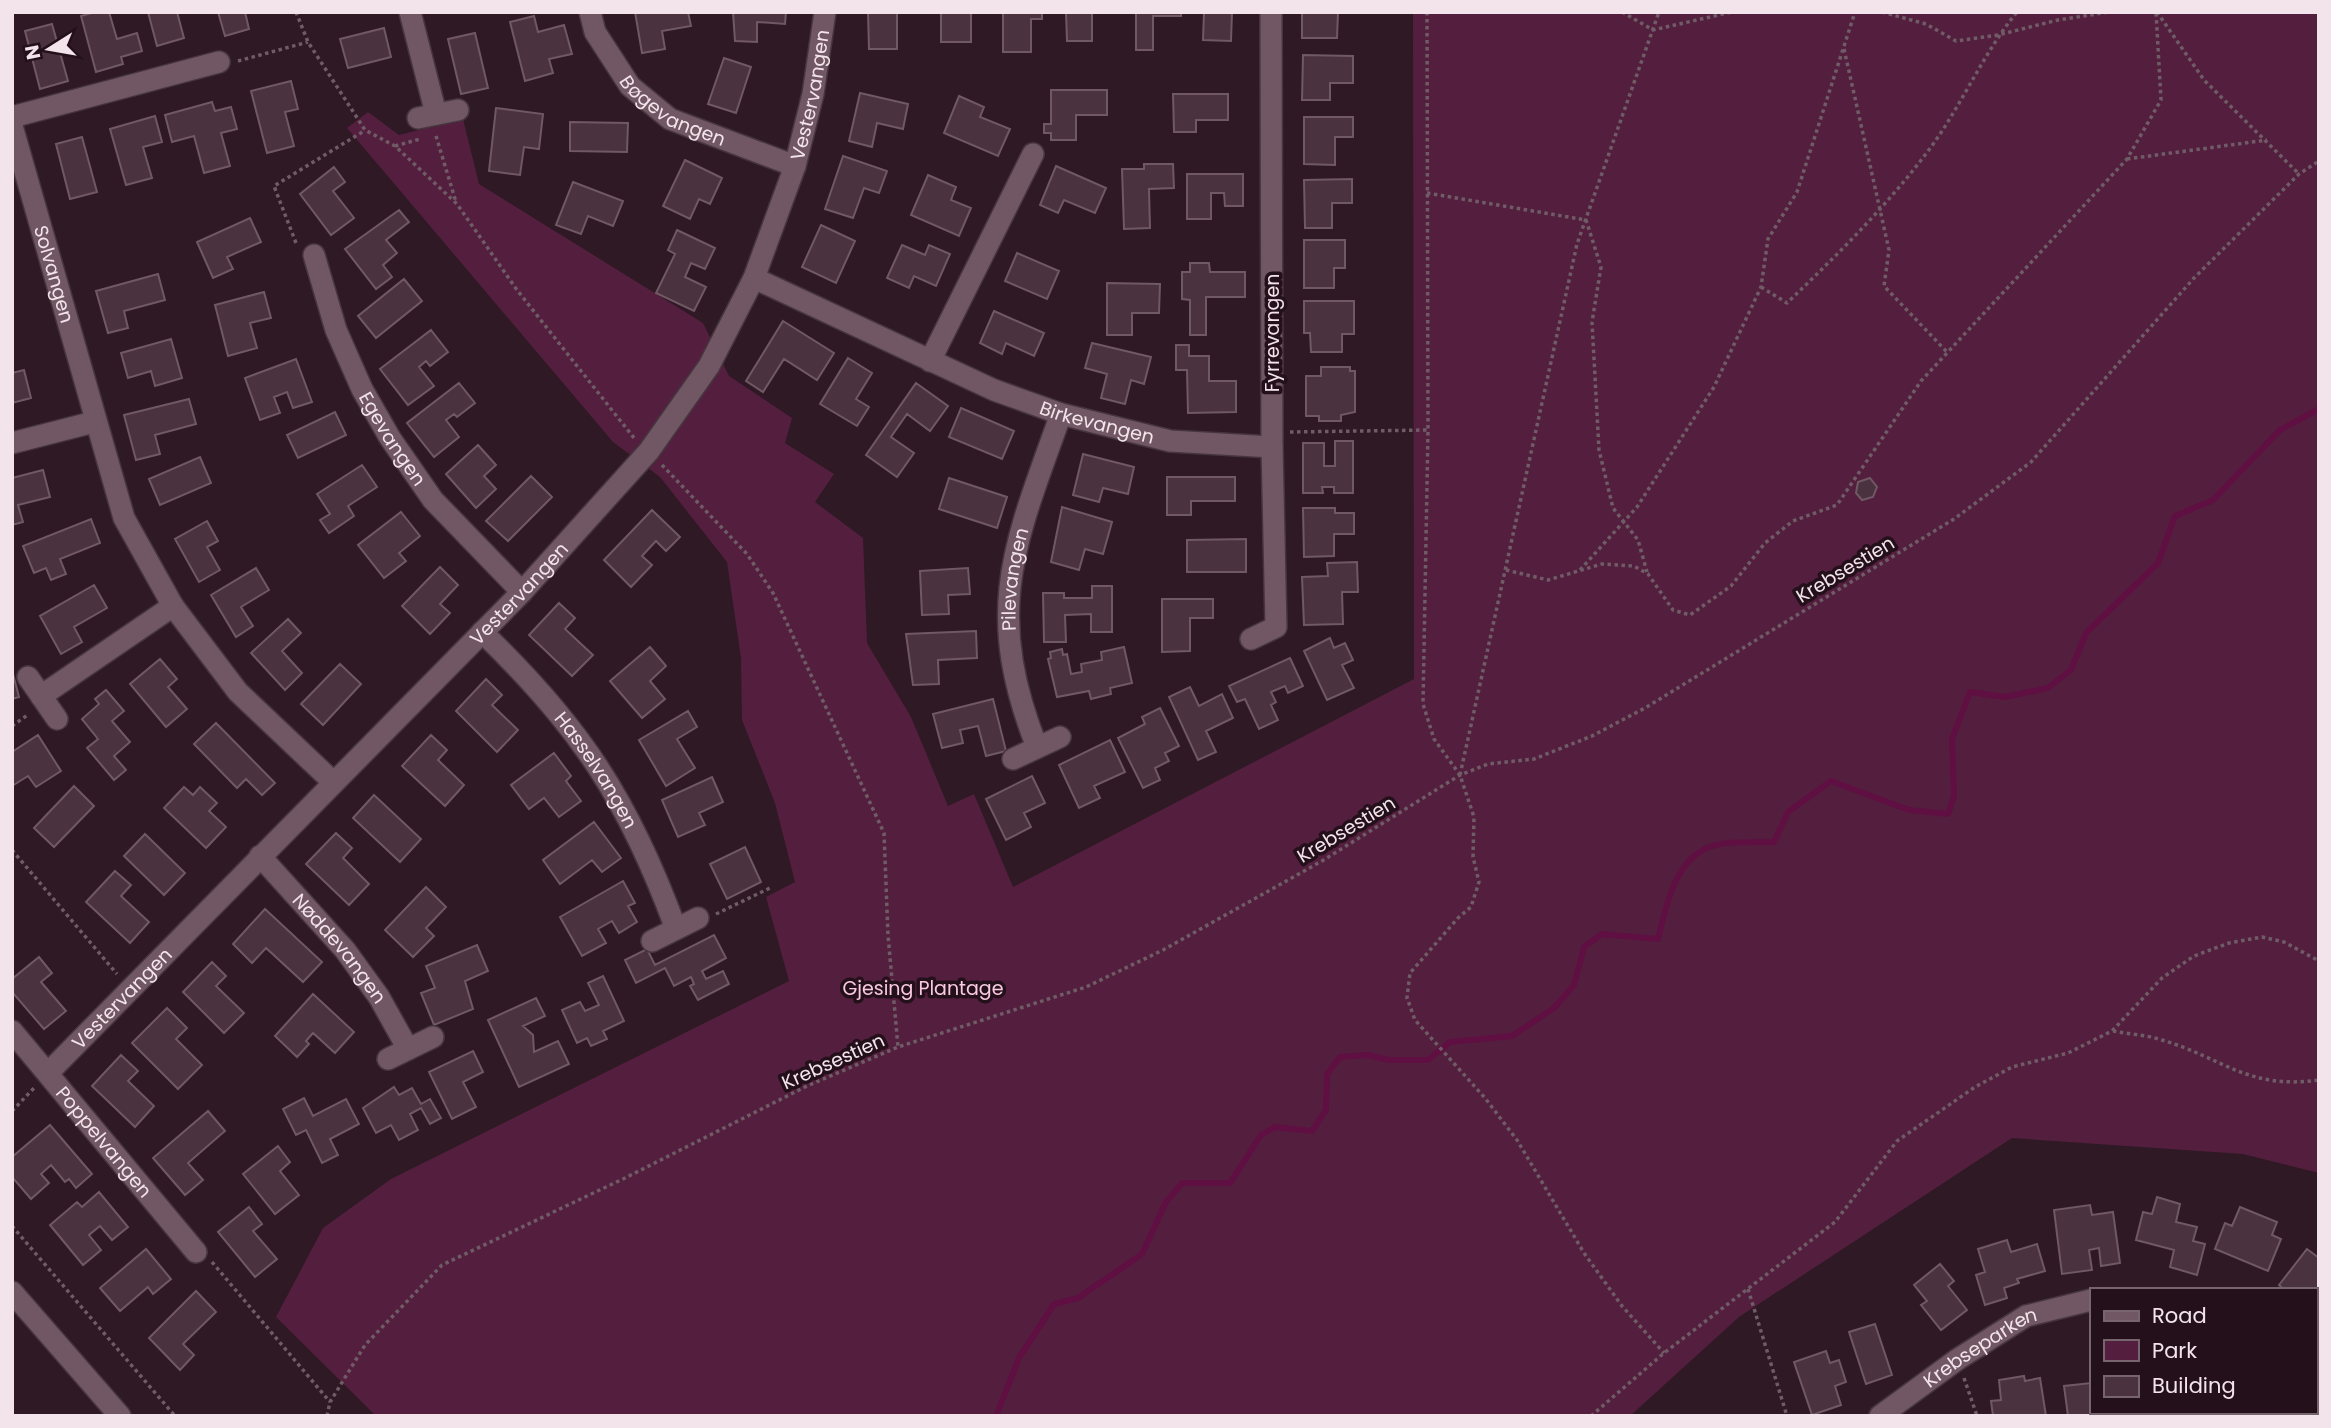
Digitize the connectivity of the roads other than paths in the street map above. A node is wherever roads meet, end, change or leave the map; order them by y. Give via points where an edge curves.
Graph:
1 (410, 12) edge
2 (590, 12) edge
3 (825, 12) edge
4 (1271, 12) edge
5 (219, 62) road end
6 (458, 110) dead end
7 (12, 117) edge
8 (12, 126) edge
9 (1034, 154) dead end
10 (795, 166) junction
11 (314, 255) road end
12 (754, 278) junction
13 (930, 361) junction
14 (1061, 414) junction
15 (94, 422) junction
16 (12, 443) edge
17 (1272, 447) junction
18 (522, 592) junction
19 (173, 606) junction
20 (482, 632) junction
21 (1251, 639) dead end
22 (29, 677) dead end
23 (41, 696) junction
24 (57, 719) dead end
25 (1059, 737) dead end
26 (1037, 747) junction
27 (1013, 759) dead end
28 (332, 781) junction
29 (260, 856) junction
30 (698, 918) road end
31 (676, 929) junction
32 (652, 941) dead end
33 (12, 1031) edge
34 (433, 1037) dead end
35 (408, 1049) junction
36 (388, 1059) dead end
37 (48, 1073) junction
38 (196, 1252) road end
39 (12, 1292) edge
40 (2090, 1300) edge
41 (120, 1416) edge
42 (1880, 1416) edge

1 - 6 street via 430,123
2 - 10 street, Bøgevangen via 595,32 630,86 670,119
3 - 10 street, Vestervangen via 813,94
4 - 17 street, Fyrrevangen
5 - 7 street
8 - 15 street, Solvangen
9 - 13 street
10 - 12 street, Vestervangen
11 - 18 street, Egevangen via 335,330 390,438 433,500
12 - 13 street, Birkevangen
12 - 18 street, Vestervangen via 709,366 649,451
13 - 14 street, Birkevangen
14 - 17 street, Birkevangen via 1170,441
14 - 26 street, Pilevangen via 1024,515 1012,561 1007,608 1017,691
15 - 16 street
15 - 19 street, Solvangen via 124,518
17 - 21 street, Fyrrevangen via 1276,627
18 - 20 street, Vestervangen
19 - 23 street
19 - 28 street, Solvangen via 238,691
20 - 28 street, Vestervangen
20 - 31 street, Hasselvangen via 534,682 580,737 619,797 651,862
22 - 23 street
23 - 24 street
25 - 26 street
26 - 27 street
28 - 29 street, Vestervangen
29 - 35 street, Nøddevangen via 345,950
29 - 37 street, Vestervangen
30 - 31 street
31 - 32 street
33 - 37 street, Poppelvangen
34 - 35 street
35 - 36 street
37 - 38 street, Poppelvangen
39 - 41 street
40 - 42 street, Krebseparken via 2026,1316

